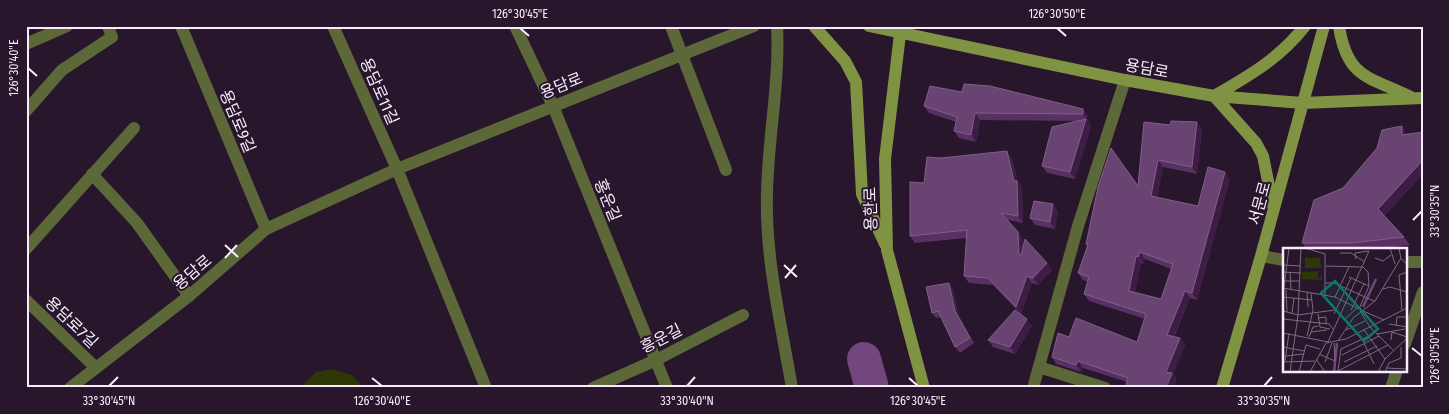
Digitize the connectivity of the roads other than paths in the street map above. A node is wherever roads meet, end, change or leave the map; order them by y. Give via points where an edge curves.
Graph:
1 (67, 26) edge
2 (108, 26) edge
3 (180, 26) edge
4 (333, 26) edge
5 (515, 26) edge
6 (671, 26) edge
7 (754, 26) edge
8 (777, 26) edge
9 (814, 26) edge
10 (869, 26) edge
11 (1305, 26) edge
12 (1324, 26) edge
13 (1339, 26) edge
14 (901, 29) edge
15 (26, 44) edge
16 (682, 55) junction
17 (1125, 80) junction
18 (1214, 96) junction
19 (1418, 98) edge
20 (1303, 103) junction
21 (552, 106) junction
22 (26, 111) edge
23 (134, 128) dead end
24 (397, 170) junction
25 (726, 170) dead end
26 (92, 174) junction
27 (1274, 210) junction
28 (266, 229) junction
29 (26, 248) edge
30 (887, 249) junction
31 (1261, 256) junction
32 (1283, 260) edge
33 (1406, 262) edge
34 (1423, 262) edge
35 (1423, 292) edge
36 (189, 296) junction
37 (26, 300) edge
38 (743, 314) dead end
39 (1406, 341) edge
40 (656, 360) junction
41 (95, 367) junction
42 (1039, 367) junction
43 (1396, 372) edge
44 (70, 388) edge
45 (486, 388) edge
46 (593, 388) edge
47 (667, 388) edge
48 (792, 388) edge
49 (924, 388) edge
50 (1033, 388) edge
51 (1105, 388) edge
52 (1222, 388) edge
53 (1391, 388) edge

1 - 15 street
2 - 22 street via 112,37 62,70
3 - 28 street, 용담로9길
4 - 24 street, 용담로11길
5 - 21 street, 홍운길
6 - 16 street
7 - 16 street, 용담로
8 - 48 street via 767,191 768,246
9 - 30 main road via 845,61 856,82 862,194
10 - 14 main road, 용담로
11 - 18 main road via 1291,44 1261,69
12 - 20 main road, 서문로
13 - 19 main road via 1349,59 1362,74 1372,82
14 - 17 main road, 용담로
14 - 30 main road, 용한로 via 885,158
16 - 21 street, 용담로
16 - 25 street
17 - 18 main road, 용담로
17 - 42 street via 1078,226
18 - 20 main road, 용담로
18 - 27 main road via 1256,143 1263,156
19 - 20 main road, 용담로
20 - 27 main road, 서문로
21 - 24 street, 용담로
21 - 40 street, 홍운길
23 - 26 street
24 - 28 street, 용담로
24 - 45 street
26 - 29 street
26 - 36 street via 137,223
27 - 31 main road, 서문로
28 - 36 street, 용담로
30 - 49 main road, 용한로
31 - 32 street
31 - 52 main road, 서문로
33 - 34 street
35 - 39 street
36 - 41 street, 용담로
37 - 41 street, 용담로7길
38 - 40 street, 흥운길
40 - 46 street, 흥운길
40 - 47 street, 홍운길
41 - 44 street, 용담로
42 - 50 street
42 - 51 street
43 - 53 street

